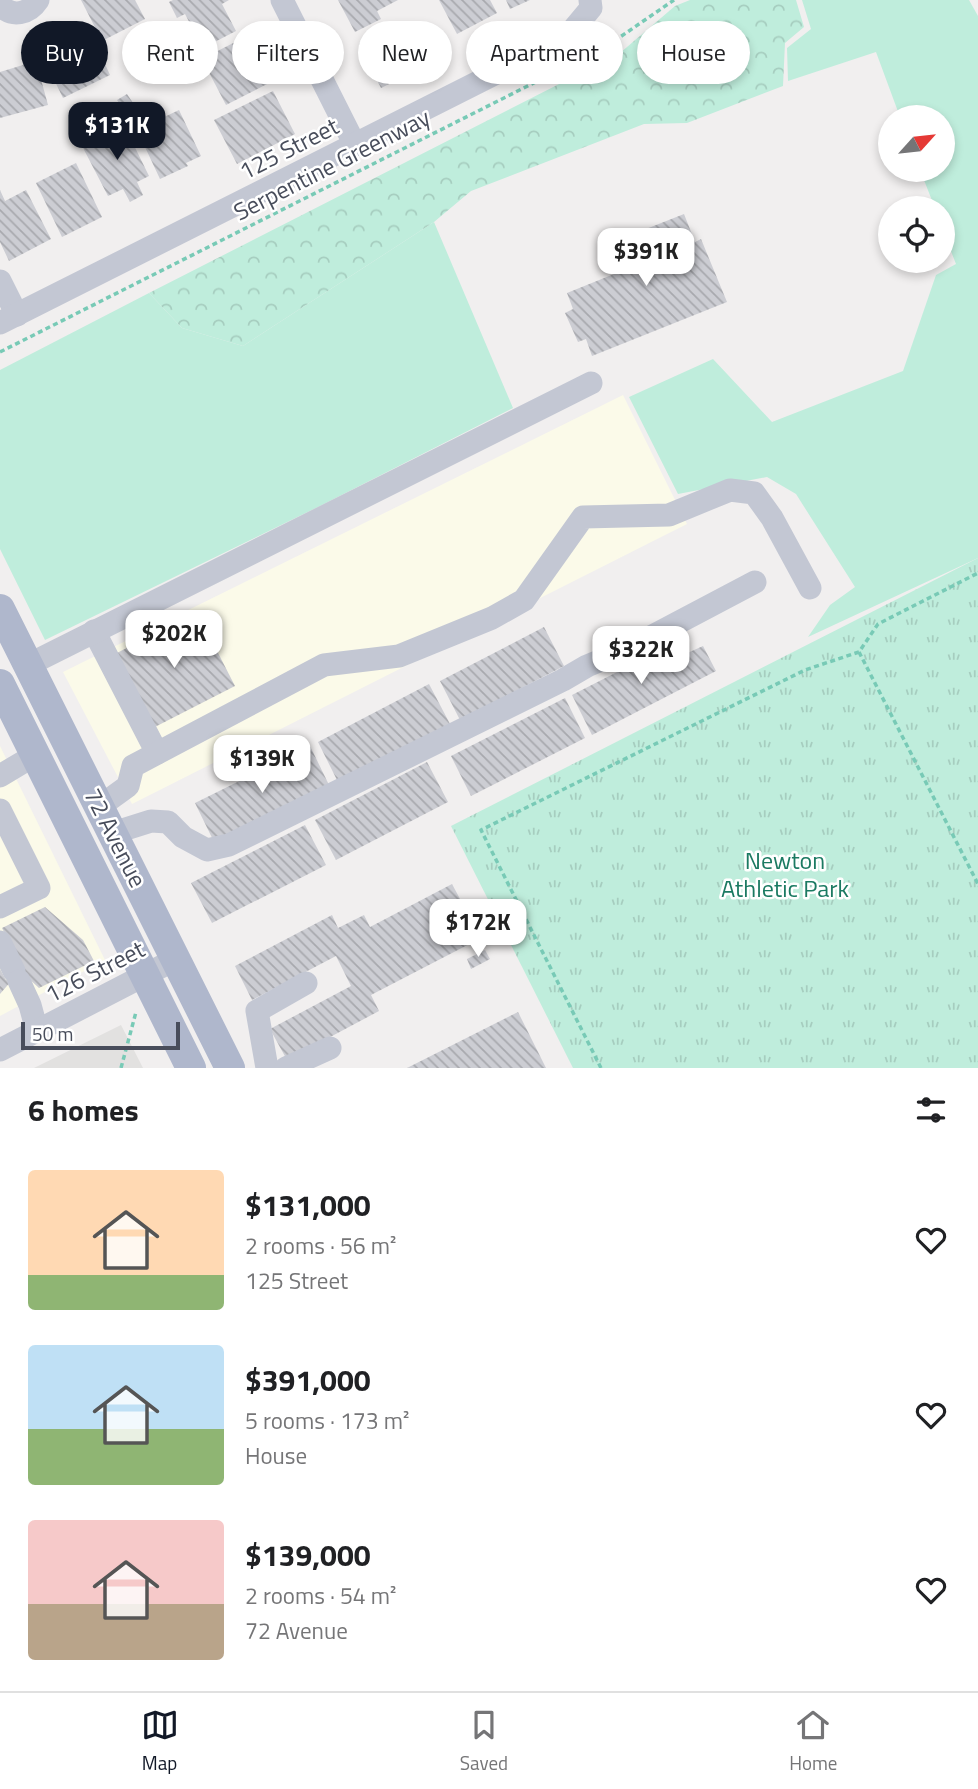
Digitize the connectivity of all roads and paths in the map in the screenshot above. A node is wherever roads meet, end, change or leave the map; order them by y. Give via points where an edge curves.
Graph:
1 (38, 0) edge
2 (282, 0) edge
3 (674, 0) edge
4 (591, 4) edge
5 (0, 5) edge
6 (355, 145) junction
7 (0, 281) edge
8 (8, 319) edge
9 (0, 352) edge
10 (591, 383) dead end
11 (978, 573) edge
12 (755, 582) dead end
13 (810, 588) dead end
14 (0, 609) edge
15 (94, 631) junction
16 (859, 652) junction
17 (28, 665) junction
18 (0, 684) edge
19 (36, 754) junction
20 (157, 754) junction
21 (0, 776) edge
22 (0, 810) edge
23 (106, 820) junction
24 (978, 884) edge
25 (0, 907) edge
26 (0, 942) edge
27 (176, 960) junction
28 (145, 976) junction
29 (306, 983) dead end
30 (136, 1011) dead end
31 (37, 1031) junction
32 (330, 1048) dead end
33 (0, 1050) edge
34 (121, 1068) edge
35 (191, 1068) edge
36 (230, 1068) edge
37 (268, 1068) edge
38 (286, 1068) edge
39 (601, 1068) edge

1 - 5 street via 20,13
2 - 6 street
3 - 9 path, Serpentine Greenway via 607,46
4 - 6 street, 125 Street via 566,38
6 - 8 street, 125 Street
7 - 8 street
10 - 15 street
11 - 16 path via 878,624
12 - 23 street via 229,845 206,850 169,822
13 - 20 street via 754,493 730,490 669,515 583,517 524,600 492,618 399,656 324,665
14 - 17 main road, 72 Avenue
15 - 17 street
15 - 20 street
16 - 24 path
16 - 39 path via 805,670 481,830
17 - 23 main road, 72 Avenue
18 - 19 main road, 72 Avenue
19 - 21 street
19 - 28 main road, 72 Avenue
20 - 23 street via 134,766 128,786
22 - 25 street via 39,888
23 - 27 main road, 72 Avenue
26 - 31 street via 30,1005
27 - 28 street, 126 Street
27 - 36 main road, 72 Avenue
28 - 31 street, 126 Street
28 - 35 main road, 72 Avenue
29 - 37 street via 257,1011
30 - 34 path
31 - 33 street, 126 Street
32 - 38 street

